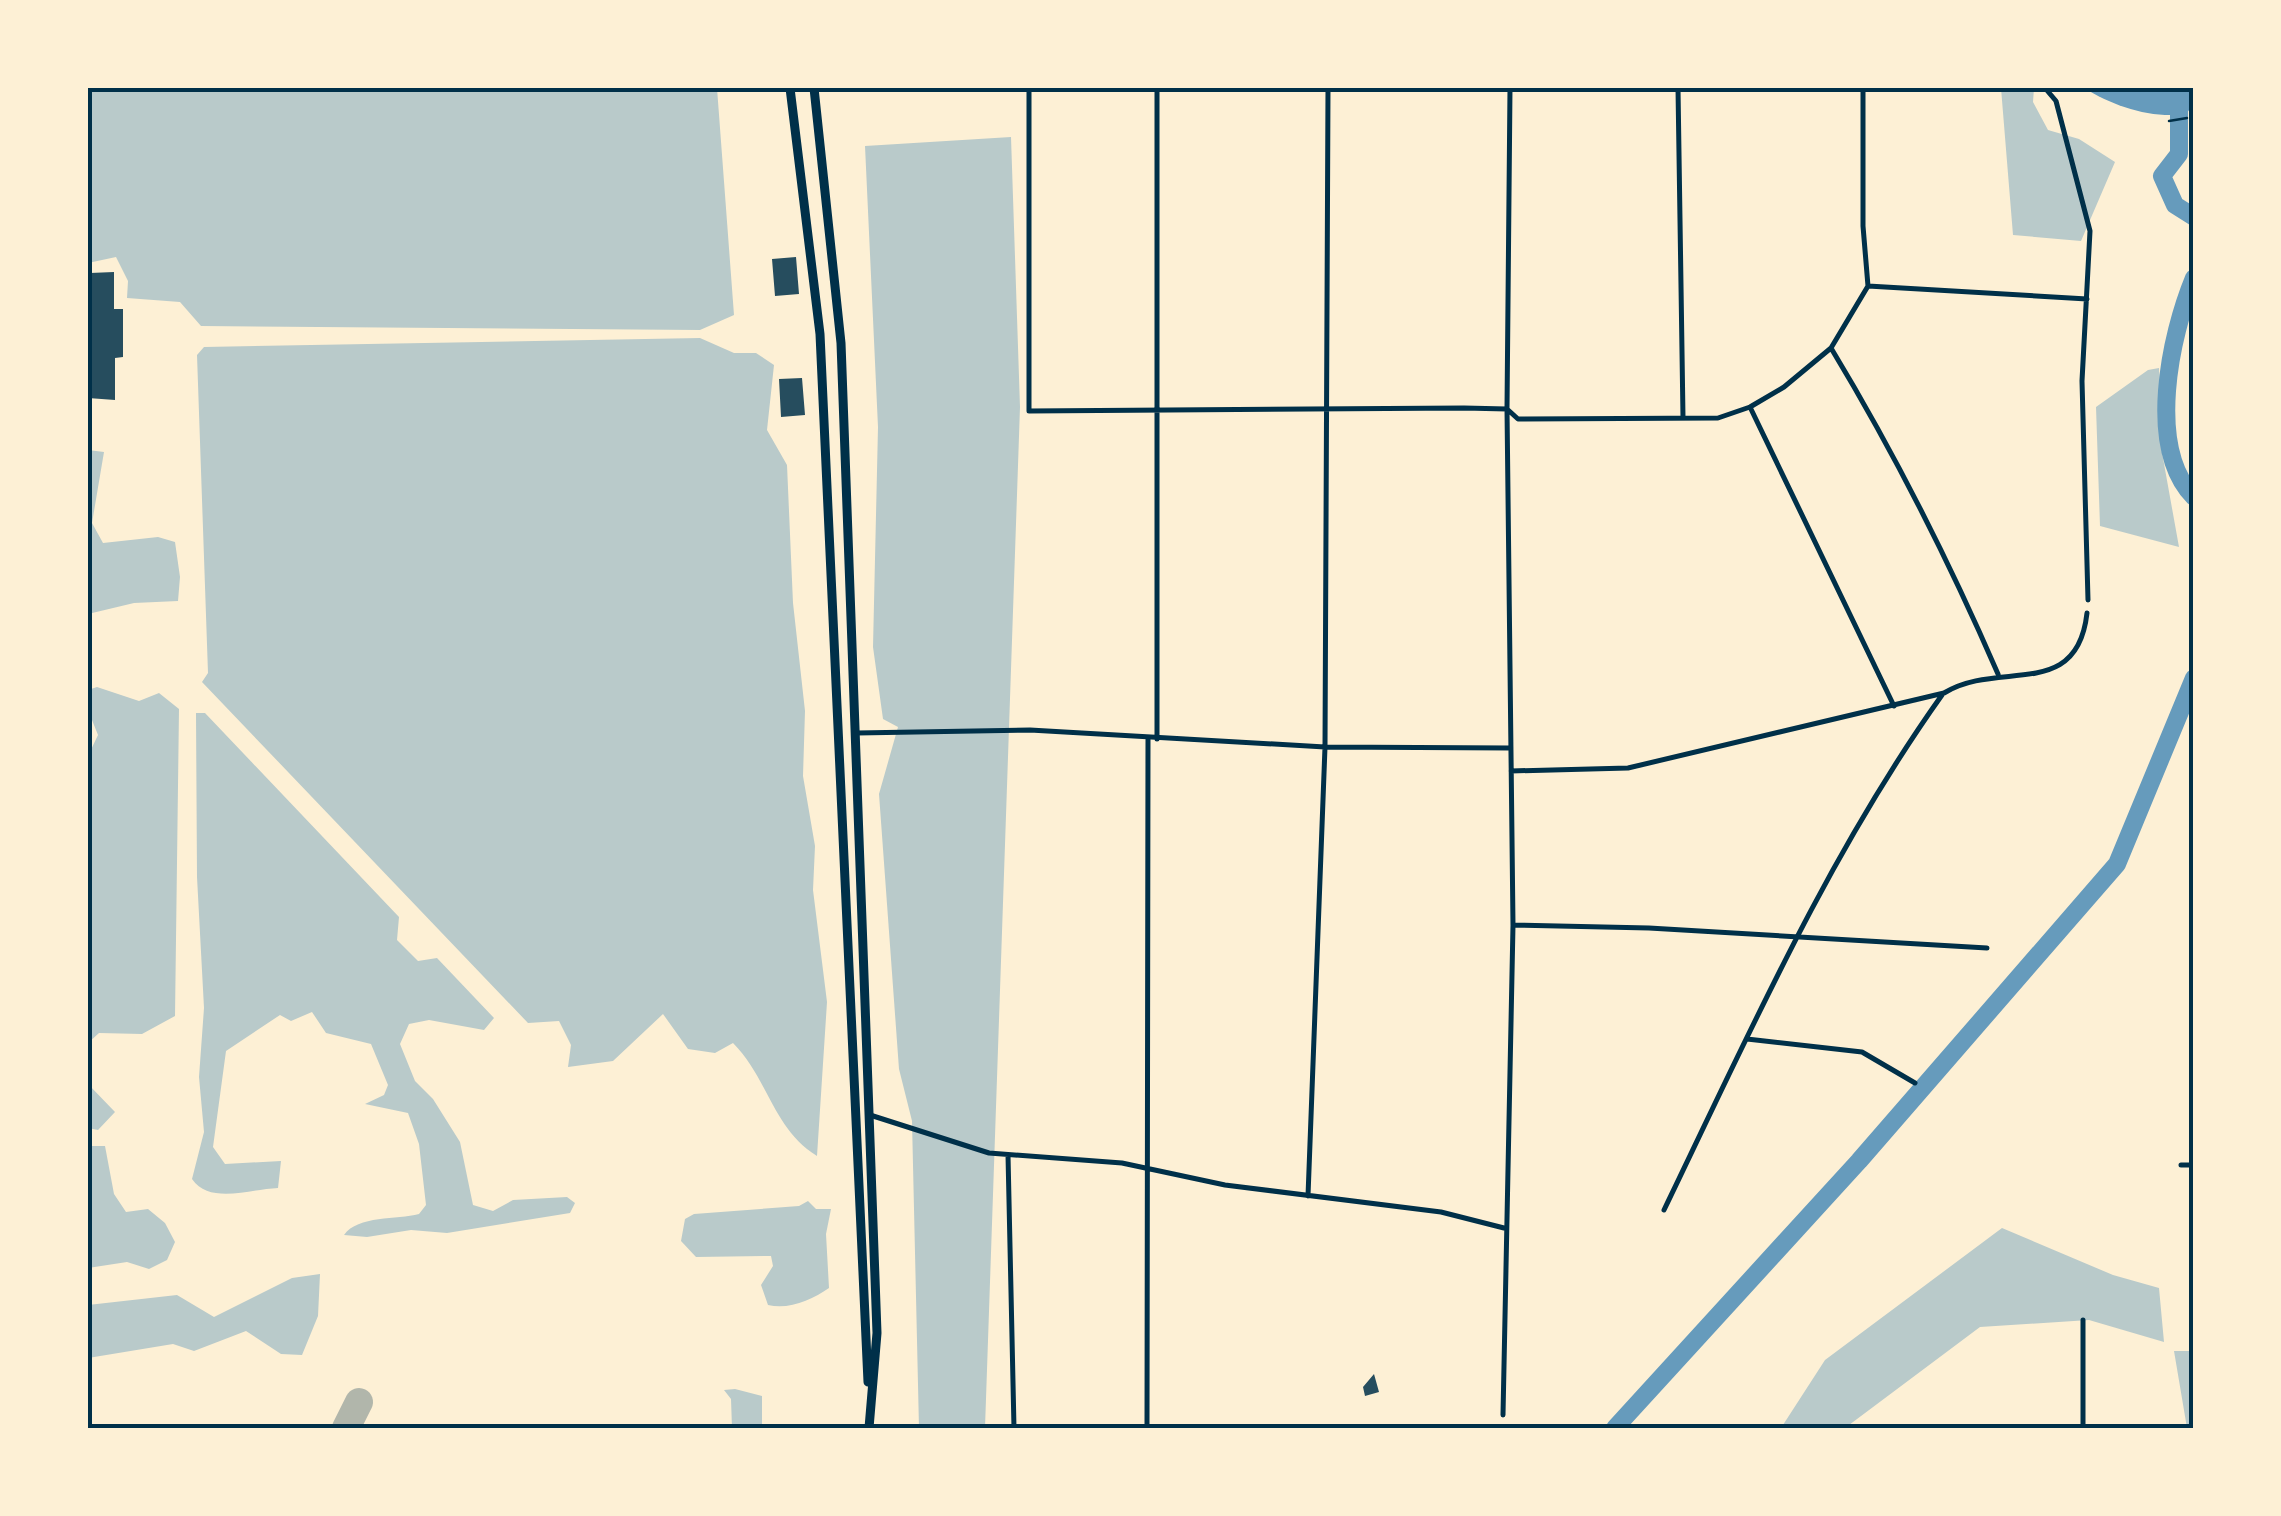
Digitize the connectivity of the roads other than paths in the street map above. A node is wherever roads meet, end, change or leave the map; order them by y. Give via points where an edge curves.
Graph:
1 (790, 88) edge
2 (814, 88) edge
3 (1029, 88) edge
4 (1157, 88) edge
5 (1328, 88) edge
6 (1510, 88) edge
7 (1678, 88) edge
8 (1863, 88) edge
9 (2045, 88) edge
10 (1868, 286) junction
11 (2087, 300) junction
12 (1831, 348) junction
13 (1750, 407) junction
14 (1155, 408) junction
15 (1328, 409) junction
16 (1507, 409) junction
17 (1683, 417) junction
18 (2088, 600) dead end
19 (2087, 613) dead end
20 (1998, 674) junction
21 (1944, 693) junction
22 (1894, 706) junction
23 (854, 733) junction
24 (1148, 738) junction
25 (1156, 739) junction
26 (1325, 746) junction
27 (1510, 748) junction
28 (1511, 771) junction
29 (1514, 924) junction
30 (1797, 936) junction
31 (1986, 948) dead end
32 (1746, 1038) junction
33 (1914, 1084) dead end
34 (870, 1115) junction
35 (1008, 1155) junction
36 (2181, 1165) dead end
37 (2194, 1165) edge
38 (1146, 1167) junction
39 (1308, 1196) junction
40 (1664, 1210) dead end
41 (1504, 1228) junction
42 (2083, 1320) dead end
43 (1503, 1415) dead end
44 (869, 1424) edge
45 (1014, 1428) edge
46 (1147, 1428) edge
47 (2083, 1428) edge

1 - 44 main road via 820,334
2 - 23 main road via 841,342
3 - 14 street via 1029,411
4 - 14 street
5 - 15 street
6 - 16 street
7 - 17 street
8 - 10 street
9 - 11 street via 2056,101 2088,212
10 - 11 street
10 - 12 street
11 - 18 street via 2082,380
12 - 13 street
12 - 20 street via 1940,540
13 - 17 street via 1718,418
13 - 22 street
14 - 15 street
14 - 25 street
15 - 16 street
15 - 26 street
16 - 17 street via 1518,418
16 - 27 street
19 - 20 street via 2084,636 2052,670
20 - 21 street via 1967,679
21 - 22 street
21 - 30 street via 1883,779
22 - 28 street via 1628,768
23 - 24 street via 1030,730
23 - 34 main road
24 - 25 street
24 - 38 street
25 - 26 street
26 - 27 street
26 - 39 street
27 - 28 street
28 - 29 street
29 - 30 street
29 - 41 street
30 - 31 street
30 - 32 street
32 - 33 street via 1862,1052
32 - 40 street
34 - 35 street
34 - 44 main road via 877,1332
35 - 38 street
35 - 45 street
36 - 37 street
38 - 39 street
38 - 46 street
39 - 41 street via 1441,1212
41 - 43 street
42 - 47 street

